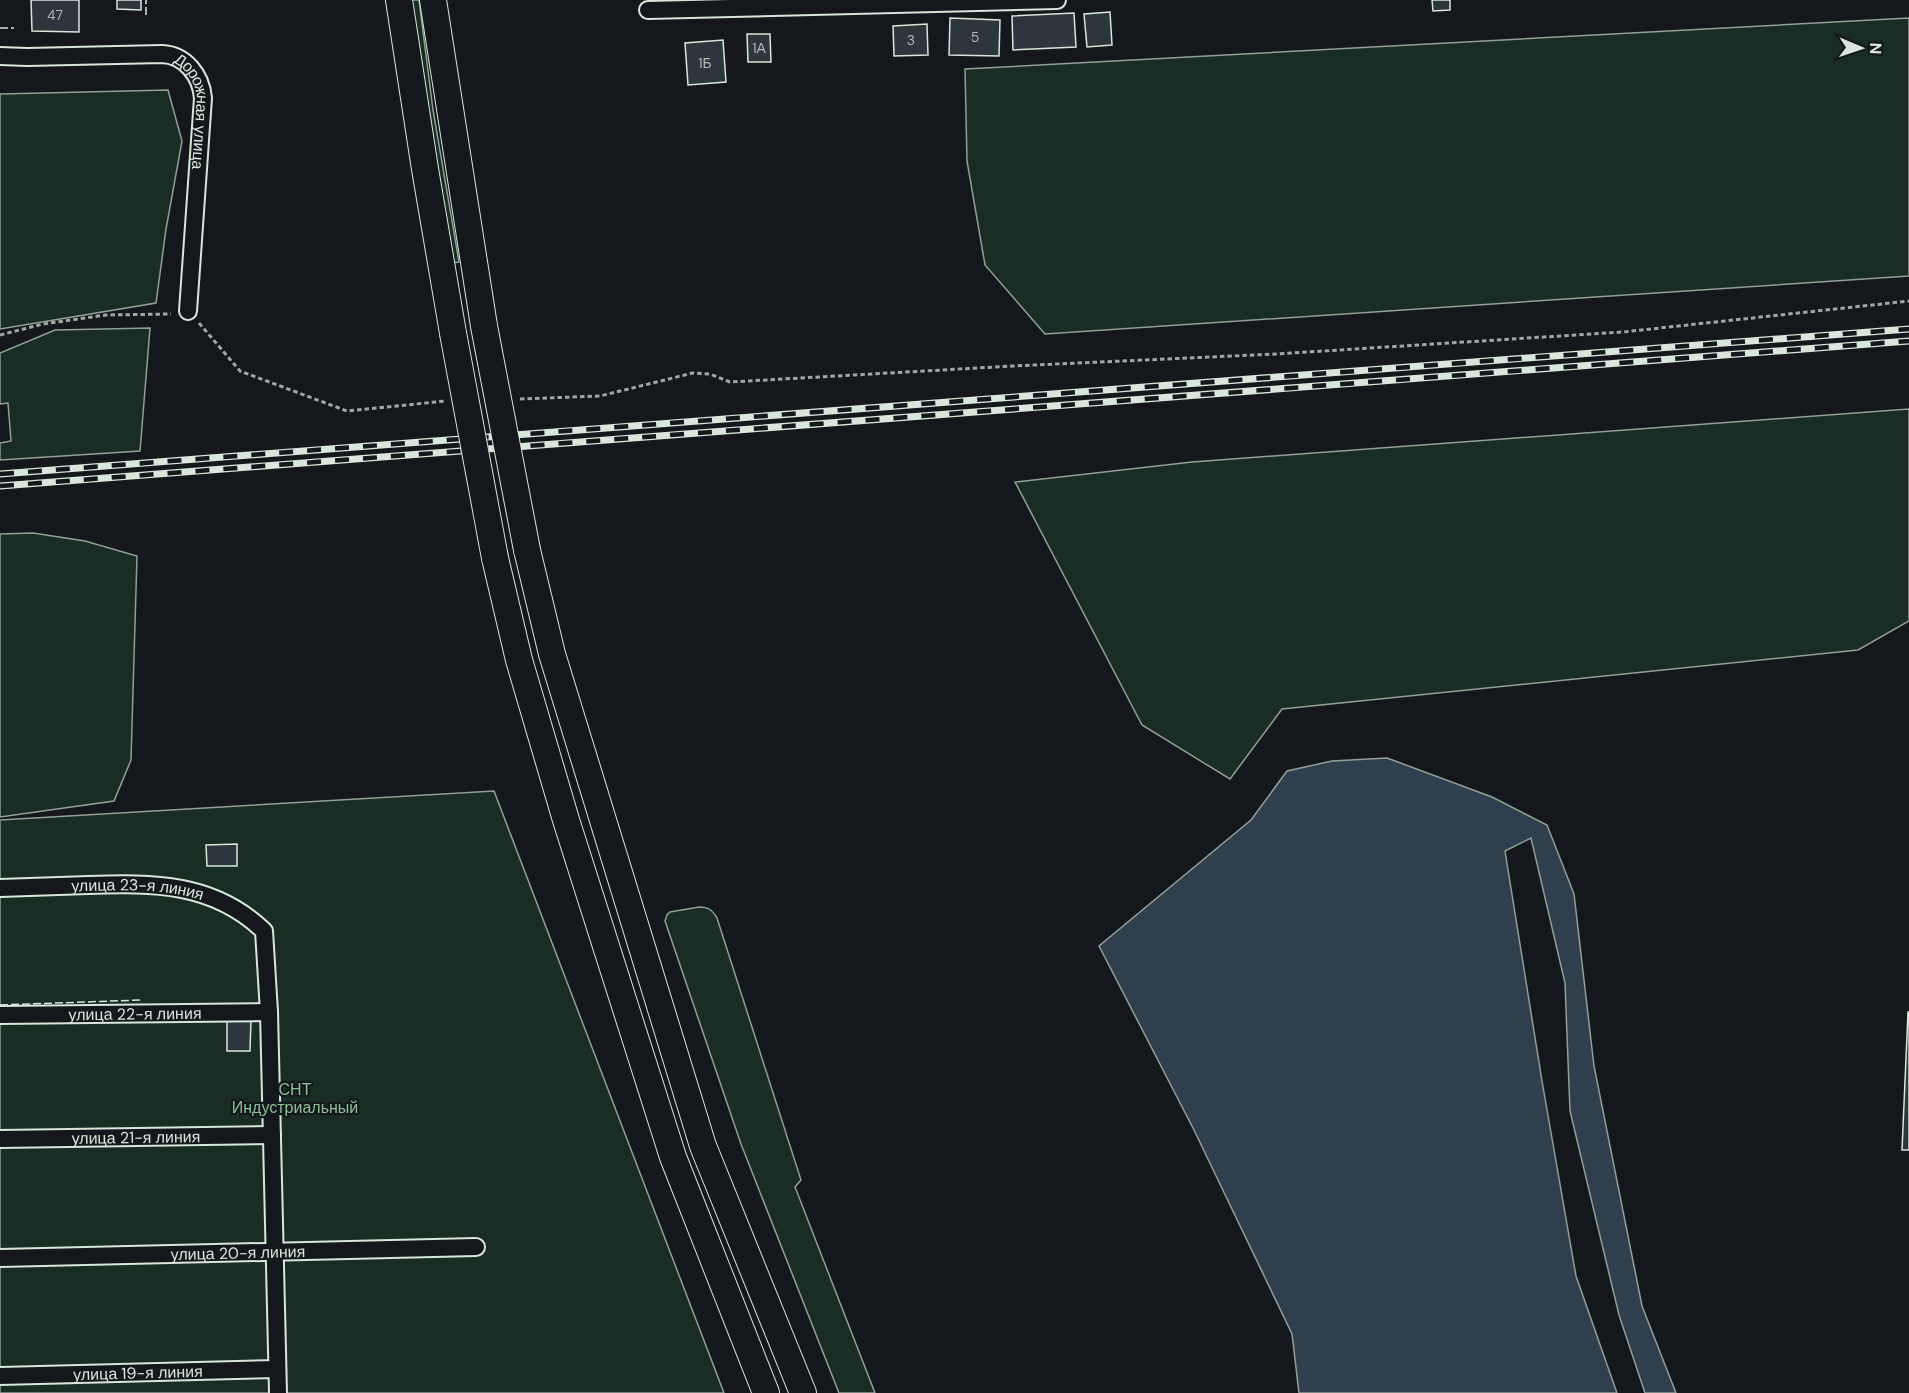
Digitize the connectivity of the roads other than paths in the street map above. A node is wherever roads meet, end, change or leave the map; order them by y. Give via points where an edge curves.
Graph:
1 (399, 0) edge
2 (433, 0) edge
3 (1057, 0) edge
4 (648, 10) dead end
5 (0, 56) edge
6 (188, 311) road end
7 (0, 888) edge
8 (270, 1012) junction
9 (0, 1015) edge
10 (272, 1135) junction
11 (0, 1139) edge
12 (476, 1247) dead end
13 (275, 1252) junction
14 (0, 1258) edge
15 (277, 1369) junction
16 (0, 1376) edge
17 (278, 1393) edge
18 (766, 1393) edge
19 (803, 1393) edge

1 - 18 main road, bridge via 453,333 495,558 519,660 673,1157
2 - 19 main road, bridge via 484,326 527,550 552,654 703,1146
3 - 4 street
5 - 6 street, Дорожная улица via 171,54 192,70 203,98
7 - 8 street, улица 23-я линия via 123,884 174,887 209,896 242,912 264,931
8 - 9 street, улица 22-я линия
8 - 10 street
10 - 11 street, улица 21-я линия
10 - 13 street
12 - 13 street, улица 20-я линия
13 - 14 street, улица 20-я линия
13 - 15 street
15 - 16 street, улица 19-я линия
15 - 17 street

